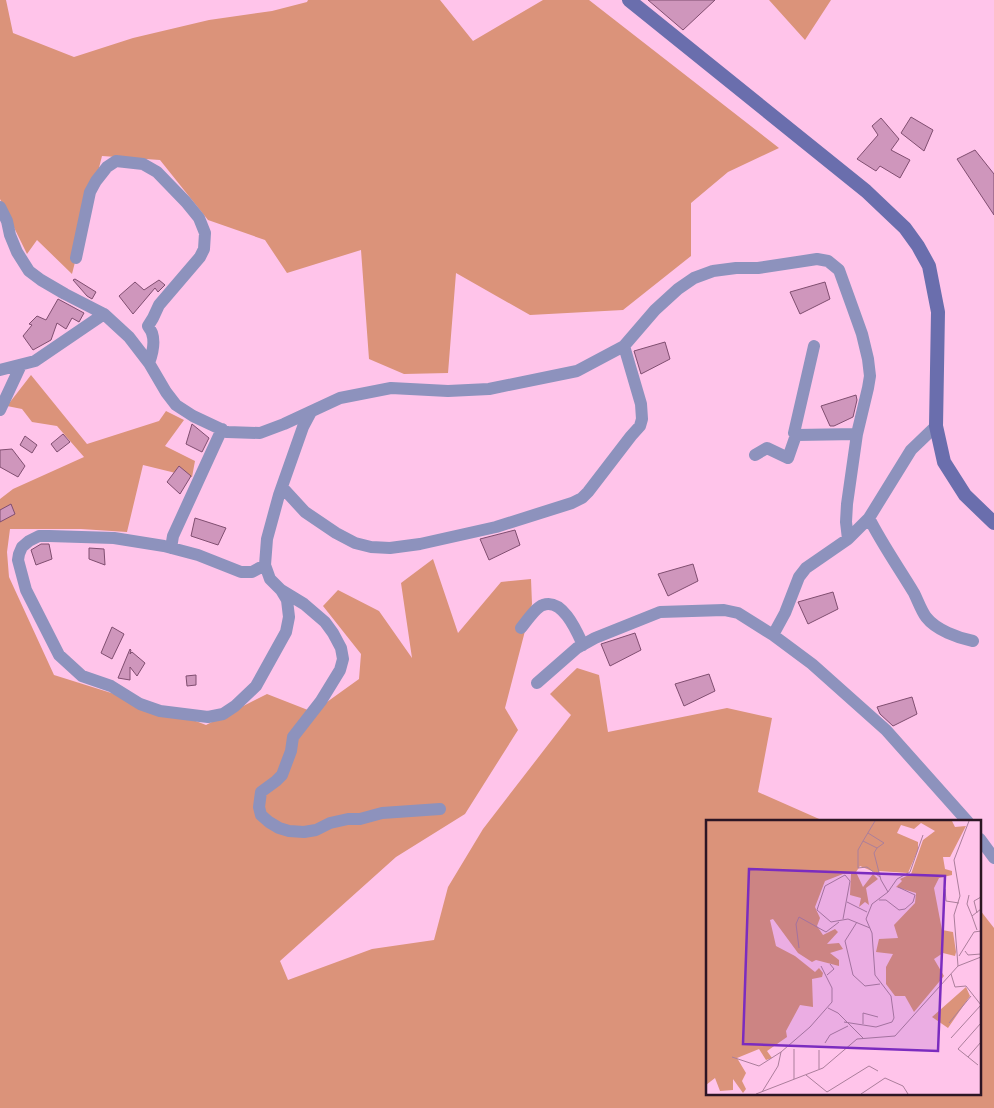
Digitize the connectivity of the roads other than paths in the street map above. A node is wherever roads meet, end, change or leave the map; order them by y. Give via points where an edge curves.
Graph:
1 (629, 0) edge
2 (0, 207) edge
3 (76, 258) dead end
4 (104, 314) junction
5 (148, 326) junction
6 (129, 337) junction
7 (624, 346) junction
8 (814, 346) dead end
9 (149, 363) junction
10 (21, 365) junction
11 (0, 370) edge
12 (0, 410) edge
13 (311, 412) junction
14 (936, 426) junction
15 (222, 429) junction
16 (857, 434) junction
17 (796, 435) junction
18 (755, 455) dead end
19 (282, 487) junction
20 (869, 518) junction
21 (994, 523) edge
22 (848, 539) junction
23 (171, 548) junction
24 (265, 565) junction
25 (282, 590) junction
26 (521, 628) dead end
27 (773, 635) junction
28 (973, 641) dead end
29 (583, 645) junction
30 (537, 683) dead end
31 (440, 809) dead end
32 (966, 820) edge
33 (982, 842) edge
34 (994, 858) edge

1 - 14 main road via 866,191 905,228 918,246 929,266 938,312
2 - 4 street via 17,252 29,271
3 - 5 street via 90,192 107,167 116,161 143,164 157,172 199,218 205,241 200,257 159,305
4 - 6 street
4 - 10 street via 41,358
5 - 6 street
5 - 9 street via 153,344
6 - 9 street
7 - 13 street via 569,373 489,389 391,388 340,398
7 - 16 street via 655,310 694,278 736,268 817,259 828,261 839,270 868,359 870,376
7 - 19 street via 641,404 640,426 588,492 577,501 496,526 390,548 355,543 336,533 305,512
8 - 17 street
9 - 15 street via 176,405
10 - 11 street
10 - 12 street
13 - 15 street via 260,433
13 - 19 street
14 - 20 street via 911,450
14 - 21 main road via 944,462 965,495
15 - 23 street via 173,536
16 - 17 street
16 - 22 street via 847,504
17 - 18 street via 788,458 767,448
19 - 24 street via 267,539
20 - 22 street
20 - 28 street via 926,617 935,626
22 - 27 street via 806,568
23 - 24 street via 240,572 252,572
23 - 25 street via 114,538 39,536 22,547 19,554 26,590 59,656 82,676 111,686 140,704 160,711 208,717 223,714 235,706 256,686 286,632 289,616
24 - 25 street via 270,579
25 - 31 street via 325,622 341,648 343,659 321,702 293,737 282,775 261,792 261,815 279,828 304,832 330,823 382,813
26 - 29 street via 543,605 551,605 568,616
27 - 29 street via 738,614 724,610 660,612
27 - 32 street via 812,664 886,730
29 - 30 street
33 - 34 street

